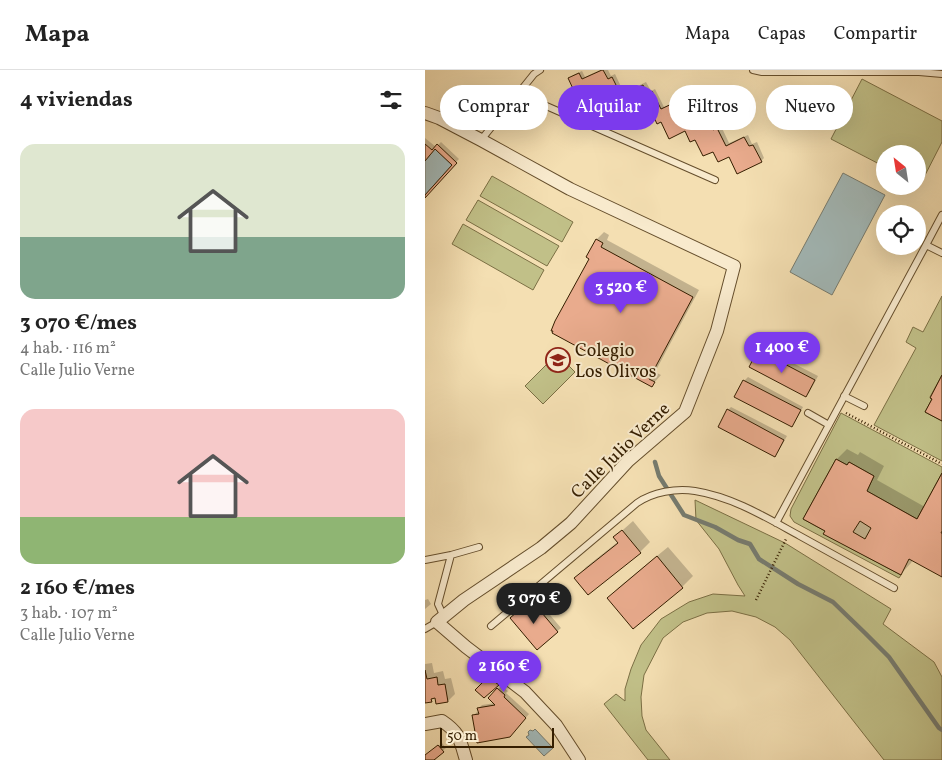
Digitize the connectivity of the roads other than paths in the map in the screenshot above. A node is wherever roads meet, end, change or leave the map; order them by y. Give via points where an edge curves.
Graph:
1 (540, 70) edge
2 (753, 70) edge
3 (942, 74) edge
4 (526, 85) edge
5 (548, 107) edge
6 (425, 113) edge
7 (489, 130) edge
8 (481, 140) junction
9 (715, 180) dead end
10 (942, 215) edge
11 (926, 245) joint
12 (921, 255) edge
13 (941, 256) edge
14 (844, 396) junction
15 (864, 406) dead end
16 (808, 413) dead end
17 (829, 425) junction
18 (776, 523) junction
19 (479, 547) dead end
20 (451, 555) junction
21 (425, 560) edge
22 (894, 588) dead end
23 (441, 619) junction
24 (491, 626) dead end
25 (425, 629) edge
26 (425, 724) edge
27 (466, 760) edge
28 (579, 760) edge

1 - 4 lane
2 - 3 lane
5 - 9 lane
6 - 8 street, Calle Julio Verne
7 - 8 lane
8 - 23 street, Calle Julio Verne via 571,190 734,266 717,331 685,412 628,461 571,523
10 - 11 lane
11 - 13 lane
12 - 14 lane
14 - 15 lane
14 - 17 lane
16 - 17 lane
17 - 18 lane
18 - 22 lane
18 - 24 lane via 726,500 694,491 659,492 637,503
19 - 20 lane
20 - 21 lane
20 - 23 lane via 437,604
23 - 25 lane
23 - 28 street via 466,647 525,692 556,725
26 - 27 street via 442,721 452,728 460,737

